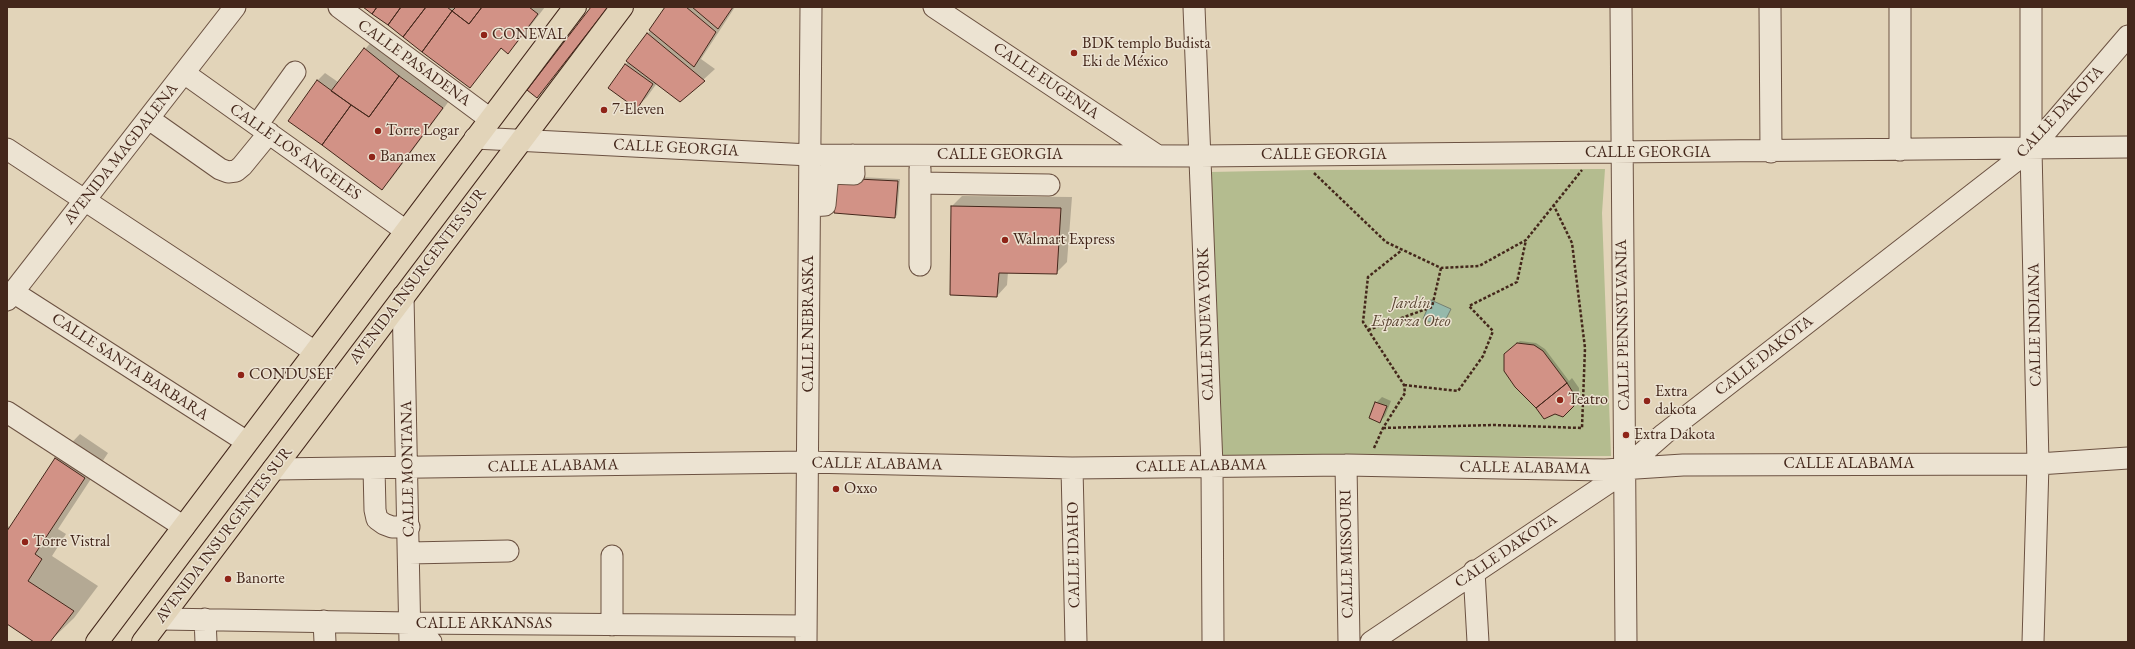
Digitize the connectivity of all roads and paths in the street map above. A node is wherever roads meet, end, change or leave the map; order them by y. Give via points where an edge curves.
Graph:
1 (235, 7) edge
2 (339, 7) edge
3 (622, 7) edge
4 (811, 7) edge
5 (934, 7) edge
6 (1194, 7) edge
7 (1621, 7) edge
8 (1770, 7) edge
9 (1900, 7) edge
10 (2031, 7) edge
11 (571, 8) edge
12 (2128, 36) edge
13 (295, 72) dead end
14 (184, 74) junction
15 (149, 119) junction
16 (490, 119) junction
17 (263, 129) junction
18 (475, 138) junction
19 (520, 141) junction
20 (2128, 147) edge
21 (7, 149) edge
22 (2031, 149) junction
23 (1900, 150) junction
24 (1771, 152) junction
25 (1621, 153) junction
26 (810, 155) junction
27 (853, 155) junction
28 (920, 155) junction
29 (1158, 156) junction
30 (1199, 156) junction
31 (1583, 169) dead end
32 (1311, 170) dead end
33 (920, 183) junction
34 (1049, 185) dead end
35 (85, 201) junction
36 (1553, 204) junction
37 (810, 206) junction
38 (406, 231) junction
39 (1526, 240) junction
40 (1402, 250) junction
41 (920, 265) dead end
42 (1441, 268) junction
43 (10, 296) edge
44 (403, 296) junction
45 (1368, 330) junction
46 (315, 352) junction
47 (1404, 385) junction
48 (7, 412) edge
49 (1383, 428) junction
50 (1664, 434) junction
51 (247, 442) junction
52 (1372, 452) dead end
53 (2128, 458) edge
54 (807, 462) junction
55 (2038, 464) junction
56 (1346, 465) junction
57 (1683, 465) junction
58 (1212, 466) junction
59 (374, 468) junction
60 (408, 468) junction
61 (1072, 468) junction
62 (1625, 468) junction
63 (273, 469) junction
64 (184, 527) junction
65 (409, 527) junction
66 (508, 552) dead end
67 (409, 553) junction
68 (612, 556) dead end
69 (1474, 571) junction
70 (161, 619) junction
71 (205, 620) junction
72 (324, 622) junction
73 (612, 625) junction
74 (410, 632) edge
75 (806, 634) edge
76 (97, 642) edge
77 (143, 642) edge
78 (206, 642) edge
79 (325, 642) edge
80 (431, 642) edge
81 (1076, 642) edge
82 (1213, 642) edge
83 (1349, 642) edge
84 (1371, 642) edge
85 (1478, 642) edge
86 (1626, 642) edge
87 (2033, 642) edge

1 - 14 street, AVENIDA MAGDALENA
2 - 16 street, CALLE PASADENA
3 - 19 main road, AVENIDA INSURGENTES SUR
4 - 26 street, CALLE NEBRASKA
5 - 29 street, CALLE EUGENIA
6 - 30 street, CALLE NUEVA YORK
7 - 25 street, CALLE PENNSYLVANIA
8 - 24 street
9 - 23 street
10 - 22 street, CALLE INDIANA
11 - 16 main road
12 - 22 street, CALLE DAKOTA
13 - 17 street
14 - 15 street, AVENIDA MAGDALENA
14 - 17 street, CALLE LOS ÁNGELES
15 - 17 street via 220,170 228,172 236,171 242,166
15 - 35 street, AVENIDA MAGDALENA
16 - 18 main road
17 - 38 street, CALLE LOS ÁNGELES
18 - 19 street
18 - 38 main road
19 - 26 street, CALLE GEORGIA
19 - 44 main road, AVENIDA INSURGENTES SUR
20 - 22 street, CALLE GEORGIA
21 - 35 street
22 - 23 street, CALLE GEORGIA
22 - 50 street, CALLE DAKOTA
22 - 55 street, CALLE INDIANA
23 - 24 street, CALLE GEORGIA
24 - 25 street, CALLE GEORGIA
25 - 30 street, CALLE GEORGIA
25 - 62 street, CALLE PENNSYLVANIA
26 - 27 street, CALLE GEORGIA
26 - 37 street, CALLE NEBRASKA
27 - 28 street, CALLE GEORGIA
27 - 37 street via 854,174 828,173 825,205
28 - 29 street, CALLE GEORGIA
28 - 33 street
29 - 30 street, CALLE GEORGIA
30 - 58 street, CALLE NUEVA YORK
31 - 36 path
32 - 40 path via 1386,242
33 - 34 street
33 - 41 street
35 - 43 street, AVENIDA MAGDALENA
35 - 46 street
36 - 39 path
36 - 49 path via 1572,243 1585,348 1582,428 1493,425
37 - 54 street, CALLE NEBRASKA
38 - 46 main road
39 - 42 path via 1479,266
39 - 47 path via 1516,282 1469,306 1493,331 1483,356 1458,391
40 - 42 path
40 - 45 path via 1368,277 1363,322
42 - 45 path via 1432,307
43 - 51 street, CALLE SANTA BARBARA
44 - 60 street, CALLE MONTANA
44 - 63 main road, AVENIDA INSURGENTES SUR
45 - 47 path
46 - 51 main road
47 - 49 path via 1405,393
48 - 64 street
49 - 52 path
50 - 57 street
50 - 62 street, CALLE DAKOTA
51 - 64 main road
53 - 55 street, CALLE ALABAMA
54 - 60 street, CALLE ALABAMA
54 - 61 street, CALLE ALABAMA
54 - 75 street, CALLE NEBRASKA
55 - 57 street, CALLE ALABAMA
55 - 87 street, CALLE INDIANA
56 - 58 street, CALLE ALABAMA
56 - 62 street, CALLE ALABAMA
56 - 83 street, CALLE MISSOURI
57 - 62 street, CALLE ALABAMA
58 - 61 street, CALLE ALABAMA
58 - 82 street, CALLE NUEVA YORK
59 - 60 street, CALLE ALABAMA
59 - 63 street, CALLE ALABAMA
59 - 65 street via 375,510 378,518 392,527
60 - 65 street, CALLE MONTANA
61 - 81 street, CALLE IDAHO
62 - 69 street, CALLE DAKOTA via 1608,483
62 - 86 street, CALLE PENNSYLVANIA
63 - 70 main road, AVENIDA INSURGENTES SUR
64 - 76 main road
65 - 67 street, CALLE MONTANA
66 - 67 street
67 - 74 street, CALLE MONTANA
68 - 73 street
69 - 84 street, CALLE DAKOTA
69 - 85 street
70 - 71 street, CALLE ARKANSAS
70 - 77 main road, AVENIDA INSURGENTES SUR
71 - 72 street, CALLE ARKANSAS
71 - 78 street
72 - 74 street, CALLE ARKANSAS
72 - 79 street
73 - 74 street, CALLE ARKANSAS
73 - 75 street, CALLE ARKANSAS
74 - 80 street

